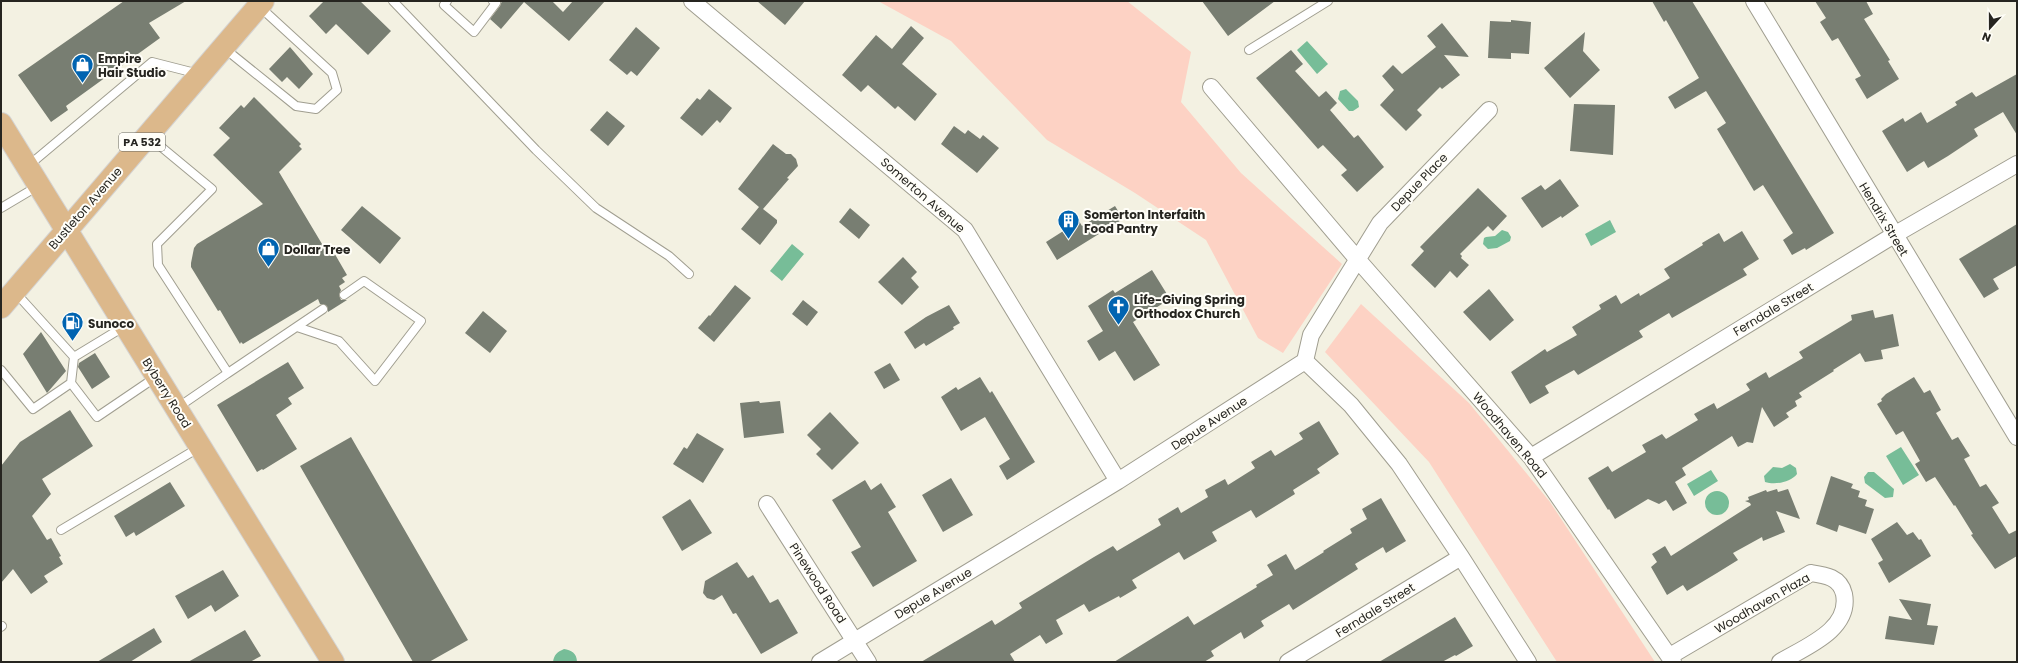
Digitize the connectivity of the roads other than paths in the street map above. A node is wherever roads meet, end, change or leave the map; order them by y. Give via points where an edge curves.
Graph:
1 (393, 1) edge
2 (447, 1) edge
3 (493, 1) edge
4 (692, 1) edge
5 (1328, 1) edge
6 (1754, 1) edge
7 (261, 4) edge
8 (224, 47) junction
9 (1249, 50) dead end
10 (200, 74) junction
11 (1211, 87) dead end
12 (1489, 110) dead end
13 (1, 124) edge
14 (147, 136) junction
15 (2017, 164) edge
16 (27, 167) junction
17 (39, 186) junction
18 (1, 208) edge
19 (66, 230) junction
20 (1894, 235) junction
21 (1358, 260) junction
22 (689, 274) dead end
23 (344, 295) dead end
24 (5, 300) edge
25 (323, 309) dead end
26 (125, 326) junction
27 (297, 327) junction
28 (74, 358) junction
29 (1304, 362) junction
30 (1, 370) edge
31 (228, 373) junction
32 (157, 377) junction
33 (71, 383) junction
34 (177, 408) junction
35 (2017, 437) edge
36 (200, 447) junction
37 (1531, 457) junction
38 (1118, 482) junction
39 (767, 504) dead end
40 (61, 530) dead end
41 (1461, 557) junction
42 (855, 641) junction
43 (1672, 659) edge
44 (333, 662) edge
45 (820, 662) edge
46 (868, 662) edge
47 (1288, 662) edge
48 (1528, 662) edge
49 (1780, 662) edge

1 - 22 lane via 596,208 669,256
2 - 3 lane via 444,4 474,32 496,3
4 - 38 street, Somerton Avenue via 966,230
5 - 9 lane
6 - 20 street, Hendrix Street
7 - 8 main road, Bustleton Avenue / PA 532
7 - 8 lane via 332,73 337,90 316,109 296,106
8 - 10 main road, Bustleton Avenue / PA 532
10 - 14 main road, Bustleton Avenue / PA 532
10 - 16 lane via 152,62
11 - 21 street
12 - 21 street, Depue Place via 1380,223
13 - 16 main road, Byberry Road
14 - 19 main road, Bustleton Avenue / PA 532
14 - 31 lane via 212,190 157,244 158,265
15 - 20 street, Ferndale Street
16 - 17 main road, Byberry Road
17 - 18 lane
17 - 19 main road, Byberry Road
19 - 24 main road, Bustleton Avenue / PA 532
19 - 26 main road, Byberry Road
20 - 35 street, Hendrix Street
20 - 37 street, Ferndale Street
21 - 29 street via 1310,335
21 - 37 street, Woodhaven Road
23 - 27 lane via 364,281 421,321 375,381 339,341
24 - 28 lane
25 - 27 lane
26 - 28 lane
26 - 32 main road, Byberry Road
27 - 31 lane
28 - 33 lane
29 - 38 street, Depue Avenue
29 - 41 street via 1351,405 1399,464
30 - 33 lane via 33,409
31 - 34 lane
32 - 33 lane via 97,417
32 - 34 main road, Byberry Road
34 - 36 main road, Byberry Road
36 - 40 lane
36 - 44 main road, Byberry Road
37 - 43 street, Woodhaven Road
38 - 42 street, Depue Avenue
39 - 42 street, Pinewood Road
41 - 47 street, Ferndale Street
41 - 48 street
42 - 45 street, Depue Avenue
42 - 46 street, Pinewood Road
43 - 49 street, Woodhaven Plaza via 1811,573 1827,575 1837,581 1846,602 1842,617 1834,629

